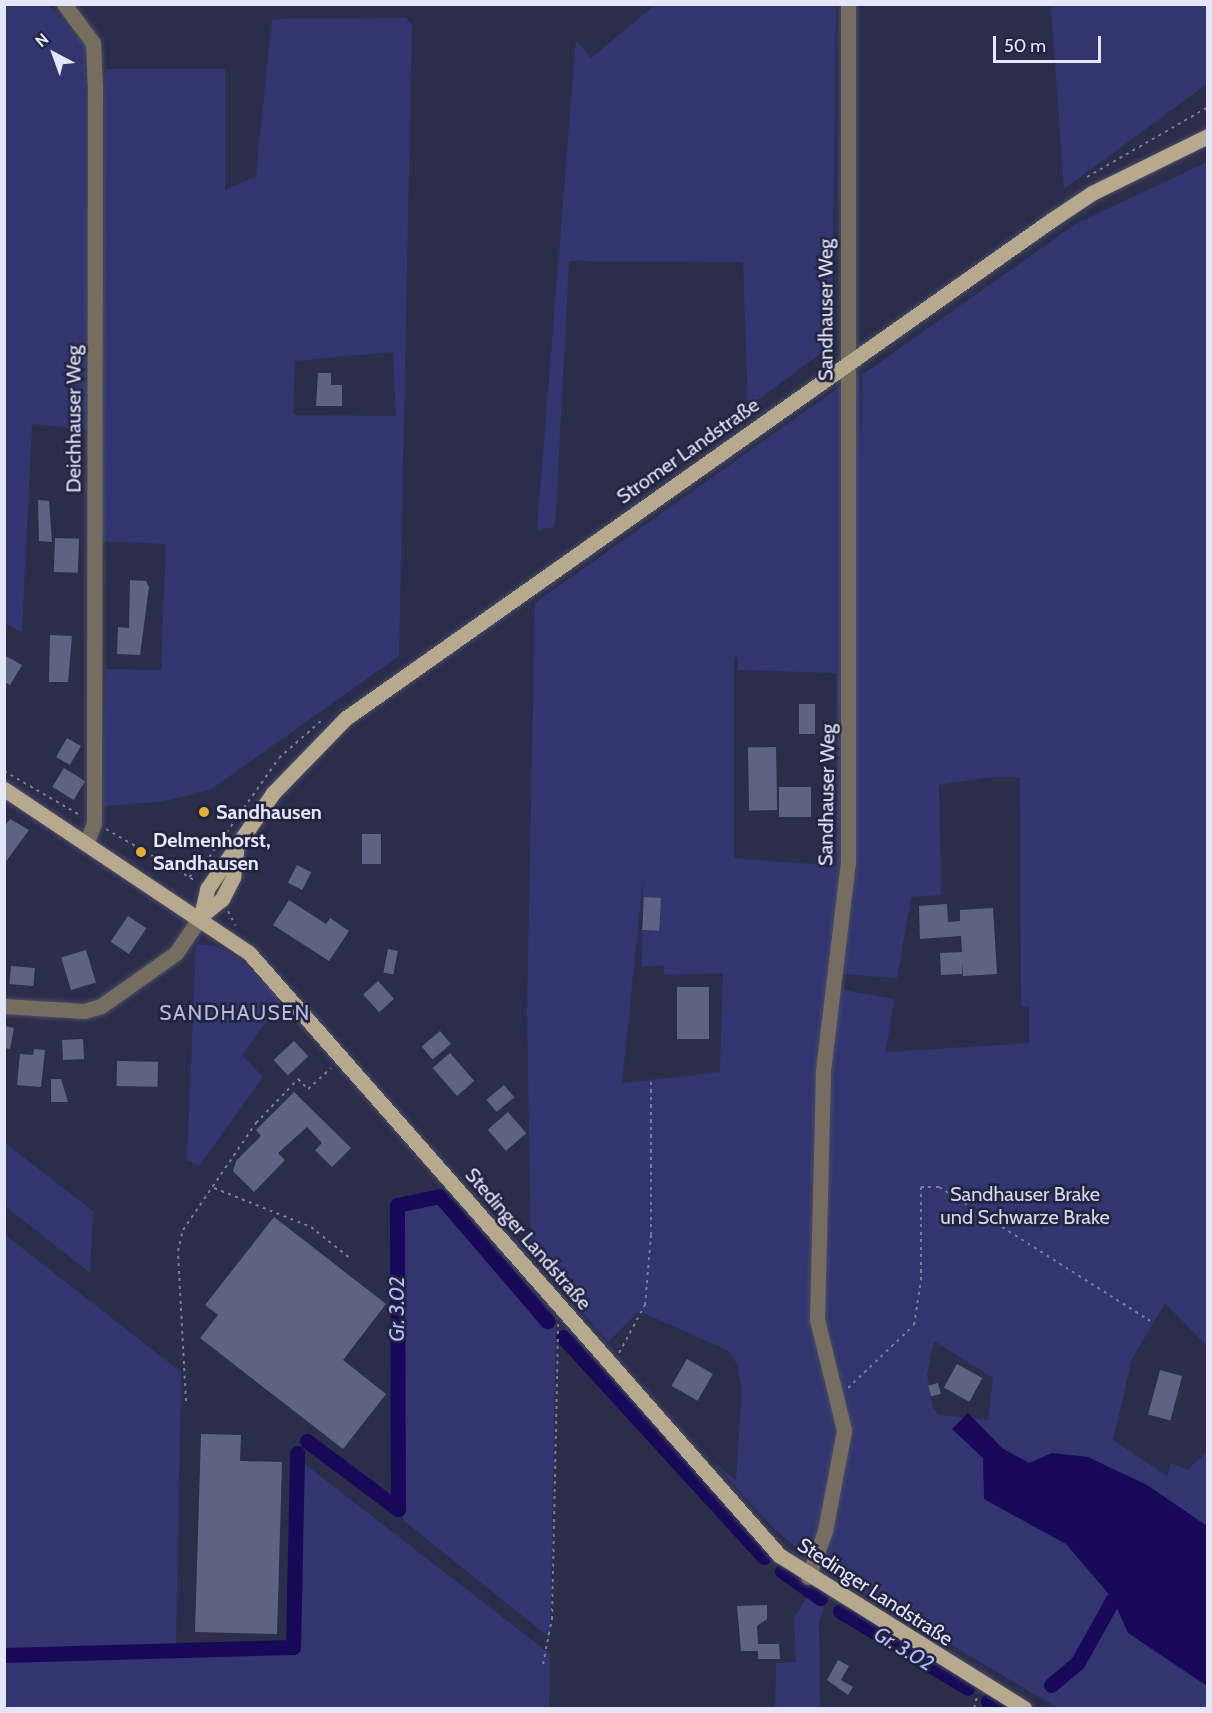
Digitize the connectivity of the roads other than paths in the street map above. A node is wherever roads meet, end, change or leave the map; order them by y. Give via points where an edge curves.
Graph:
1 (64, 4) edge
2 (848, 4) edge
3 (1208, 136) edge
4 (846, 365) junction
5 (4, 789) edge
6 (87, 842) junction
7 (201, 916) junction
8 (4, 1006) edge
9 (808, 1577) junction
10 (1024, 1708) edge

1 - 6 street, Deichhauser Weg via 93,43 95,89 94,823
2 - 4 street, Sandhauser Weg
3 - 4 main road, Stromer Landstraße via 1092,193
4 - 7 main road, Stromer Landstraße via 346,718 279,786 207,889
4 - 9 street, Sandhauser Weg via 848,862 823,1071 818,1187 819,1338 844,1430 825,1531
5 - 6 main road, Stedinger Landstraße
6 - 7 main road, Stedinger Landstraße
7 - 8 street via 176,953 100,1006 84,1011
7 - 9 main road, Stedinger Landstraße via 249,953 344,1056 740,1516
9 - 10 main road, Stedinger Landstraße

